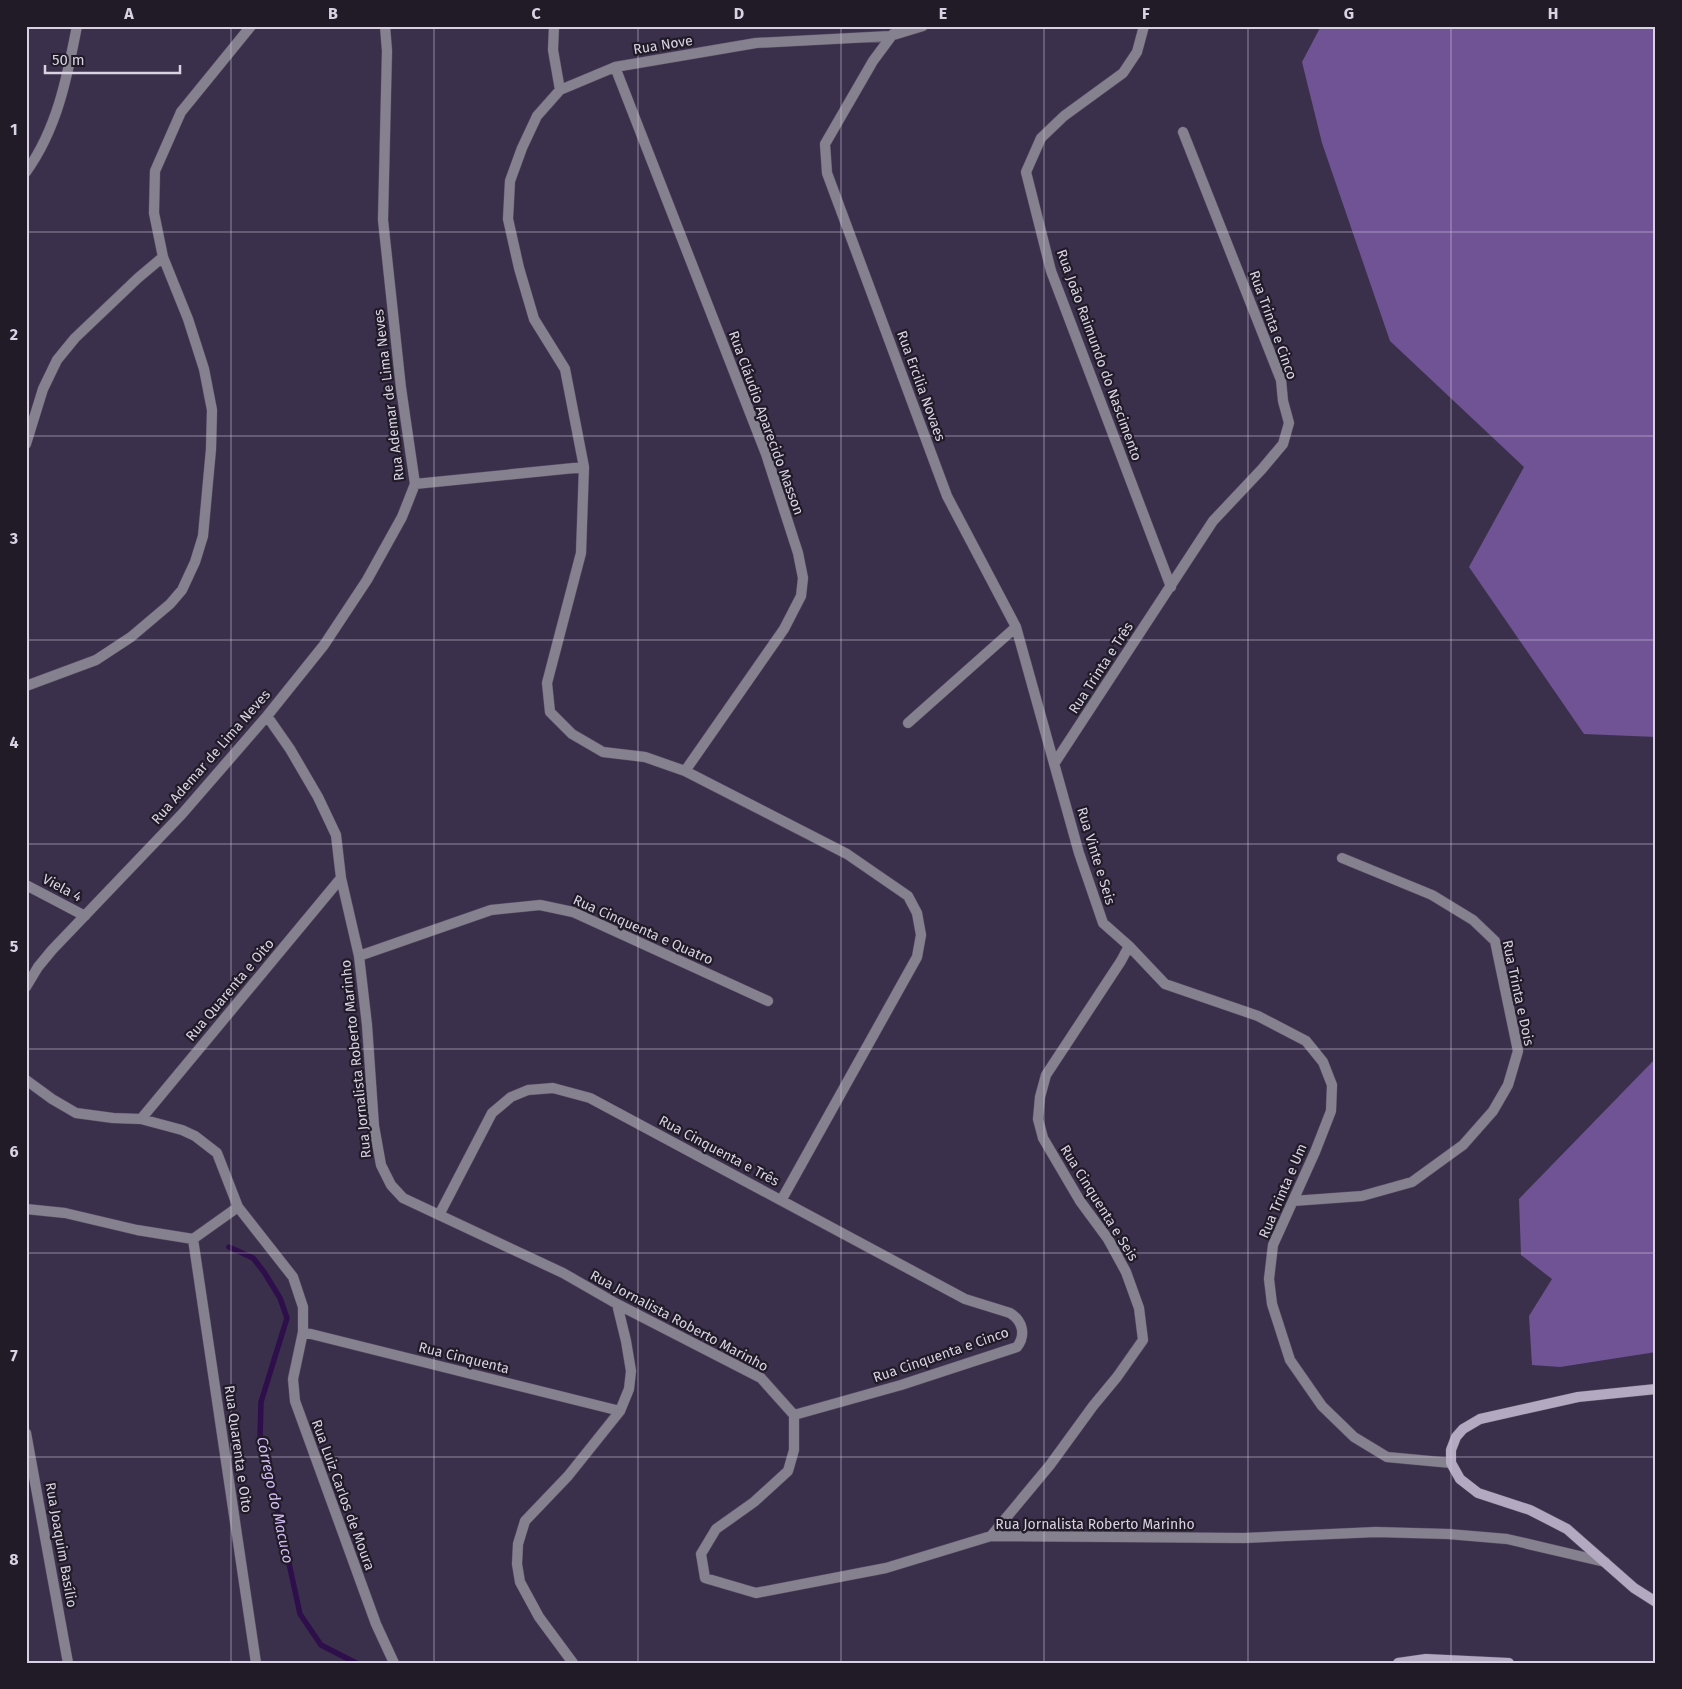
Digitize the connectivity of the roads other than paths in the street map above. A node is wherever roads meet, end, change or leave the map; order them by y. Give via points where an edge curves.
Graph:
1 (77, 26) edge
2 (251, 26) edge
3 (385, 26) edge
4 (554, 26) edge
5 (901, 26) edge
6 (923, 26) edge
7 (1144, 26) edge
8 (890, 36) junction
9 (615, 67) junction
10 (560, 90) junction
11 (1183, 132) dead end
12 (26, 172) edge
13 (163, 257) junction
14 (26, 444) edge
15 (584, 467) junction
16 (415, 484) junction
17 (1171, 587) junction
18 (1016, 627) junction
19 (26, 686) edge
20 (267, 716) junction
21 (908, 723) dead end
22 (1054, 764) junction
23 (685, 771) junction
24 (1342, 858) dead end
25 (341, 878) junction
26 (26, 885) edge
27 (85, 916) junction
28 (1129, 946) junction
29 (359, 956) junction
30 (26, 987) edge
31 (768, 1001) dead end
32 (26, 1080) edge
33 (141, 1119) junction
34 (782, 1199) junction
35 (1293, 1201) junction
36 (238, 1207) junction
37 (26, 1209) edge
38 (439, 1214) junction
39 (193, 1240) junction
40 (616, 1304) junction
41 (302, 1332) junction
42 (1656, 1389) edge
43 (620, 1411) junction
44 (794, 1416) junction
45 (26, 1433) edge
46 (1451, 1464) junction
47 (991, 1536) junction
48 (1605, 1562) junction
49 (1656, 1602) edge
50 (68, 1663) edge
51 (256, 1663) edge
52 (394, 1663) edge
53 (573, 1663) edge
54 (1398, 1663) edge
55 (1509, 1663) edge

1 - 12 street via 68,74 50,134
2 - 13 street via 181,112 155,171 154,213
3 - 16 street, Rua Ademar de Lima Neves via 383,220
4 - 10 street via 553,50
5 - 8 street, Rua Ercilia Novaes
6 - 8 street, Rua Nove
7 - 17 street, Rua João Raimundo do Nascimento via 1137,52 1123,73 1064,116 1041,138 1026,172 1051,271
8 - 9 street, Rua Nove via 756,43
8 - 18 street, Rua Ercilia Novaes via 825,144 827,173 947,496
9 - 10 street, Rua Nove
9 - 23 street, Rua Cláudio Aparecido Masson via 766,454 803,578 801,596 784,629
10 - 15 street via 537,116 522,148 510,181 508,219 534,319 565,369
11 - 17 street, Rua Trinta e Cinco via 1281,380 1290,422 1283,444 1213,521
13 - 14 street via 75,338 57,360 42,389
13 - 19 street via 188,319 204,369 212,410 203,536 195,562 182,590 131,637 96,660
15 - 16 street
15 - 23 street via 581,553 546,683 550,712 572,734 603,752 644,757
16 - 20 street, Rua Ademar de Lima Neves via 402,517 367,580 324,645
17 - 22 street, Rua Trinta e Três
18 - 21 street
18 - 22 street, Rua Ercilia Novaes
20 - 25 street, Rua Jornalista Roberto Marinho via 318,797 336,835
20 - 27 street, Rua Ademar de Lima Neves via 182,814
22 - 28 street, Rua Vinte e Seis via 1079,854 1103,923
23 - 34 street, Rua Cinquenta e Três via 847,854 908,896 917,913 921,935 917,957
24 - 35 street, Rua Trinta e Dois via 1432,895 1473,920 1495,940 1518,1051 1508,1085 1493,1111 1463,1145 1412,1182 1362,1196
25 - 29 street, Rua Jornalista Roberto Marinho
25 - 33 street, Rua Quarenta e Oito
26 - 27 street, Viela 4
27 - 30 street, Rua Ademar de Lima Neves via 47,956
28 - 35 street, Rua Trinta e Um via 1166,984 1258,1016 1306,1041 1323,1062 1332,1085 1331,1111
28 - 47 street, Rua Cinquenta e Seis via 1046,1075 1038,1119 1043,1138 1126,1272 1139,1308 1143,1340 1050,1465
29 - 31 street, Rua Cinquenta e Quatro via 491,910 540,904 573,912
29 - 38 street, Rua Jornalista Roberto Marinho via 374,1126 381,1165 391,1185 403,1198
32 - 33 street, Rua Luiz Carlos de Moura via 76,1113
33 - 36 street, Rua Luiz Carlos de Moura via 182,1130 216,1153
34 - 38 street, Rua Cinquenta e Três via 590,1098 553,1088 528,1090 510,1097 492,1113
34 - 44 street, Rua Cinquenta e Cinco via 965,1299 1010,1313 1016,1317 1022,1332 1022,1340 1017,1347 1009,1350
35 - 46 street, Rua Trinta e Um via 1274,1245 1269,1279 1272,1304 1290,1360 1322,1406 1354,1437 1387,1457
36 - 39 street
36 - 41 street, Rua Luiz Carlos de Moura via 293,1278 303,1307
37 - 39 street via 65,1213
38 - 40 street, Rua Jornalista Roberto Marinho via 562,1273
39 - 51 street, Rua Quarenta e Oito
40 - 43 street via 631,1371 629,1389
40 - 44 street, Rua Jornalista Roberto Marinho via 761,1378
41 - 43 street, Rua Cinquenta
41 - 52 street, Rua Luiz Carlos de Moura via 293,1379 295,1401 376,1624
42 - 46 main road via 1578,1397 1480,1419 1456,1437 1451,1450
43 - 53 street via 568,1476 524,1521 518,1544 520,1582
44 - 47 street, Rua Jornalista Roberto Marinho via 794,1450 788,1471 754,1502 716,1529 701,1554 705,1578 756,1593 886,1568
45 - 50 street, Rua Joaquim Basílio
46 - 48 main road via 1460,1479 1478,1493 1530,1510 1567,1529
47 - 48 street, Rua Jornalista Roberto Marinho via 1244,1538 1376,1532 1448,1534 1507,1539
48 - 49 main road via 1634,1588
54 - 55 main road via 1426,1658

